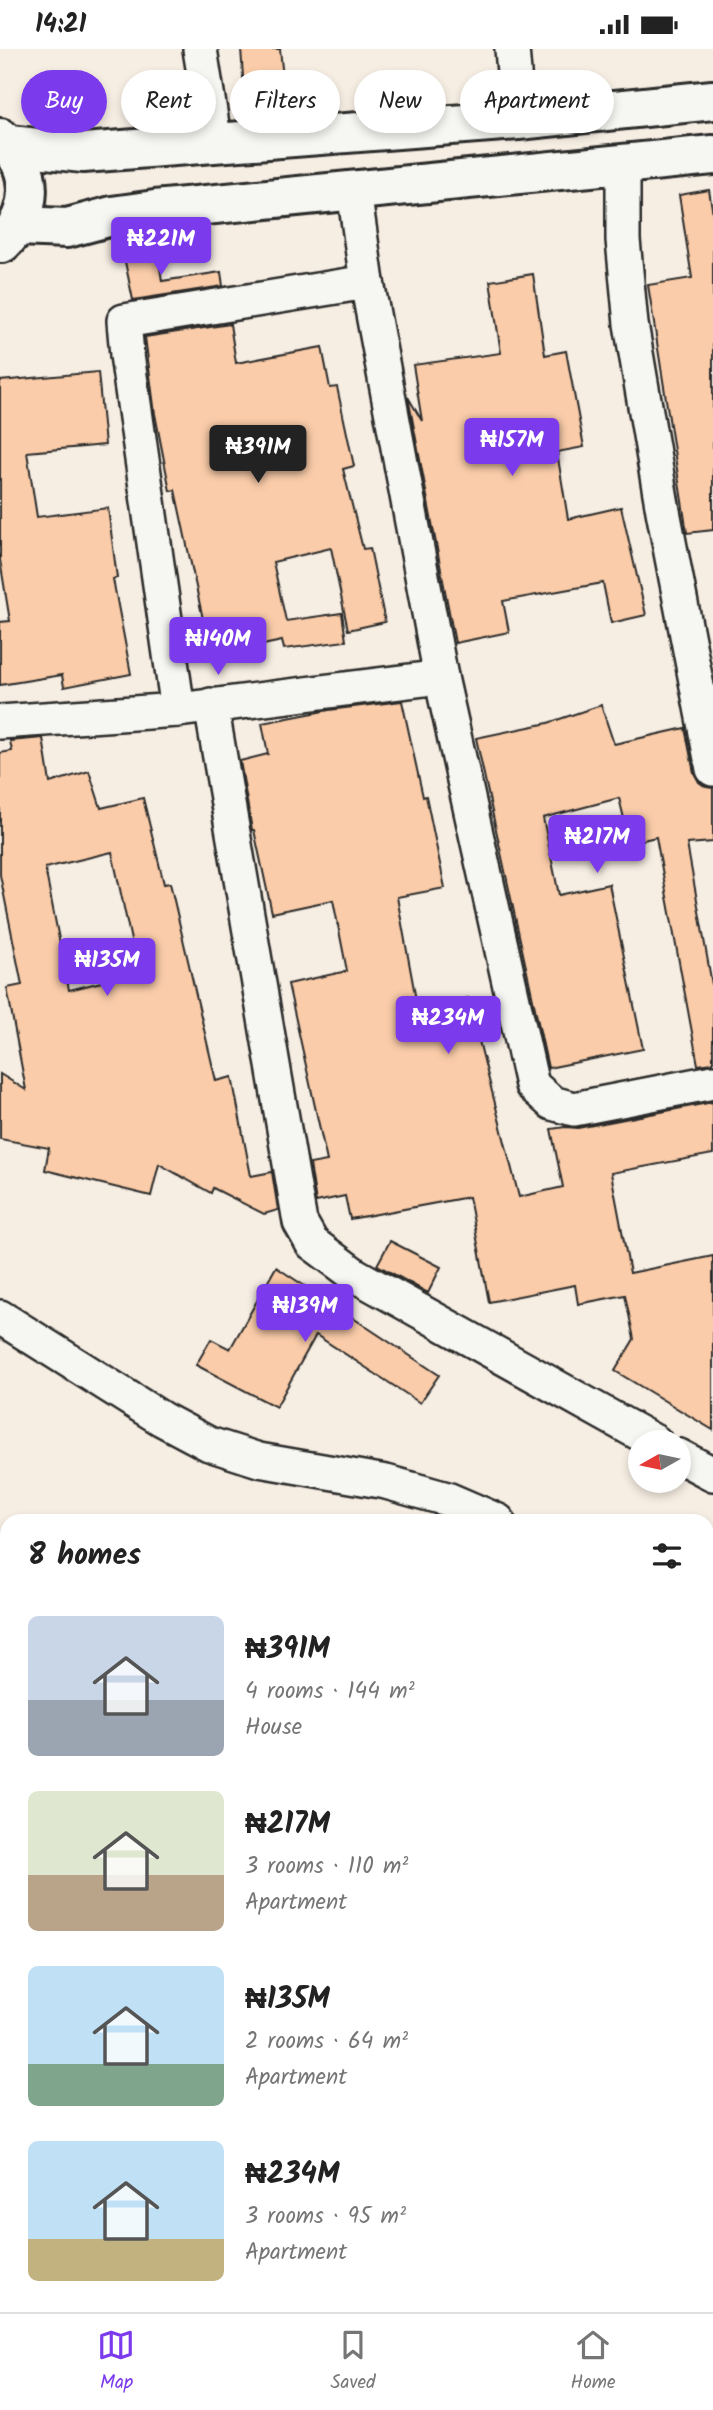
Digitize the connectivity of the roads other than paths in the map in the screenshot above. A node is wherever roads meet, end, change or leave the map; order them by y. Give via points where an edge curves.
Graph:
1 (200, 49) edge
2 (512, 49) edge
3 (514, 70) edge
4 (713, 100) edge
5 (614, 110) edge
6 (460, 124) edge
7 (5, 142) edge
8 (215, 143) junction
9 (713, 155) edge
10 (623, 164) junction
11 (354, 191) junction
12 (9, 235) edge
13 (367, 282) junction
14 (701, 654) edge
15 (441, 677) junction
16 (211, 705) junction
17 (178, 710) junction
18 (0, 722) edge
19 (713, 769) edge
20 (713, 1081) edge
21 (0, 1317) edge
22 (633, 1430) edge
23 (691, 1463) edge
24 (713, 1475) edge
25 (482, 1514) edge

1 - 8 street
2 - 3 street
4 - 5 highway
6 - 8 highway
7 - 8 highway via 83,153
7 - 12 highway via 22,163 28,184 27,206
9 - 10 highway
10 - 11 highway
10 - 14 street via 623,240 631,324
11 - 12 highway via 134,213
11 - 13 street
13 - 15 street
13 - 17 street via 124,321
14 - 19 street
15 - 16 street
15 - 20 street via 532,1085 552,1103 574,1109
16 - 17 street
16 - 22 street via 300,1222 312,1243 355,1276
17 - 18 street
21 - 25 street via 209,1444 259,1461 386,1482
23 - 24 street

